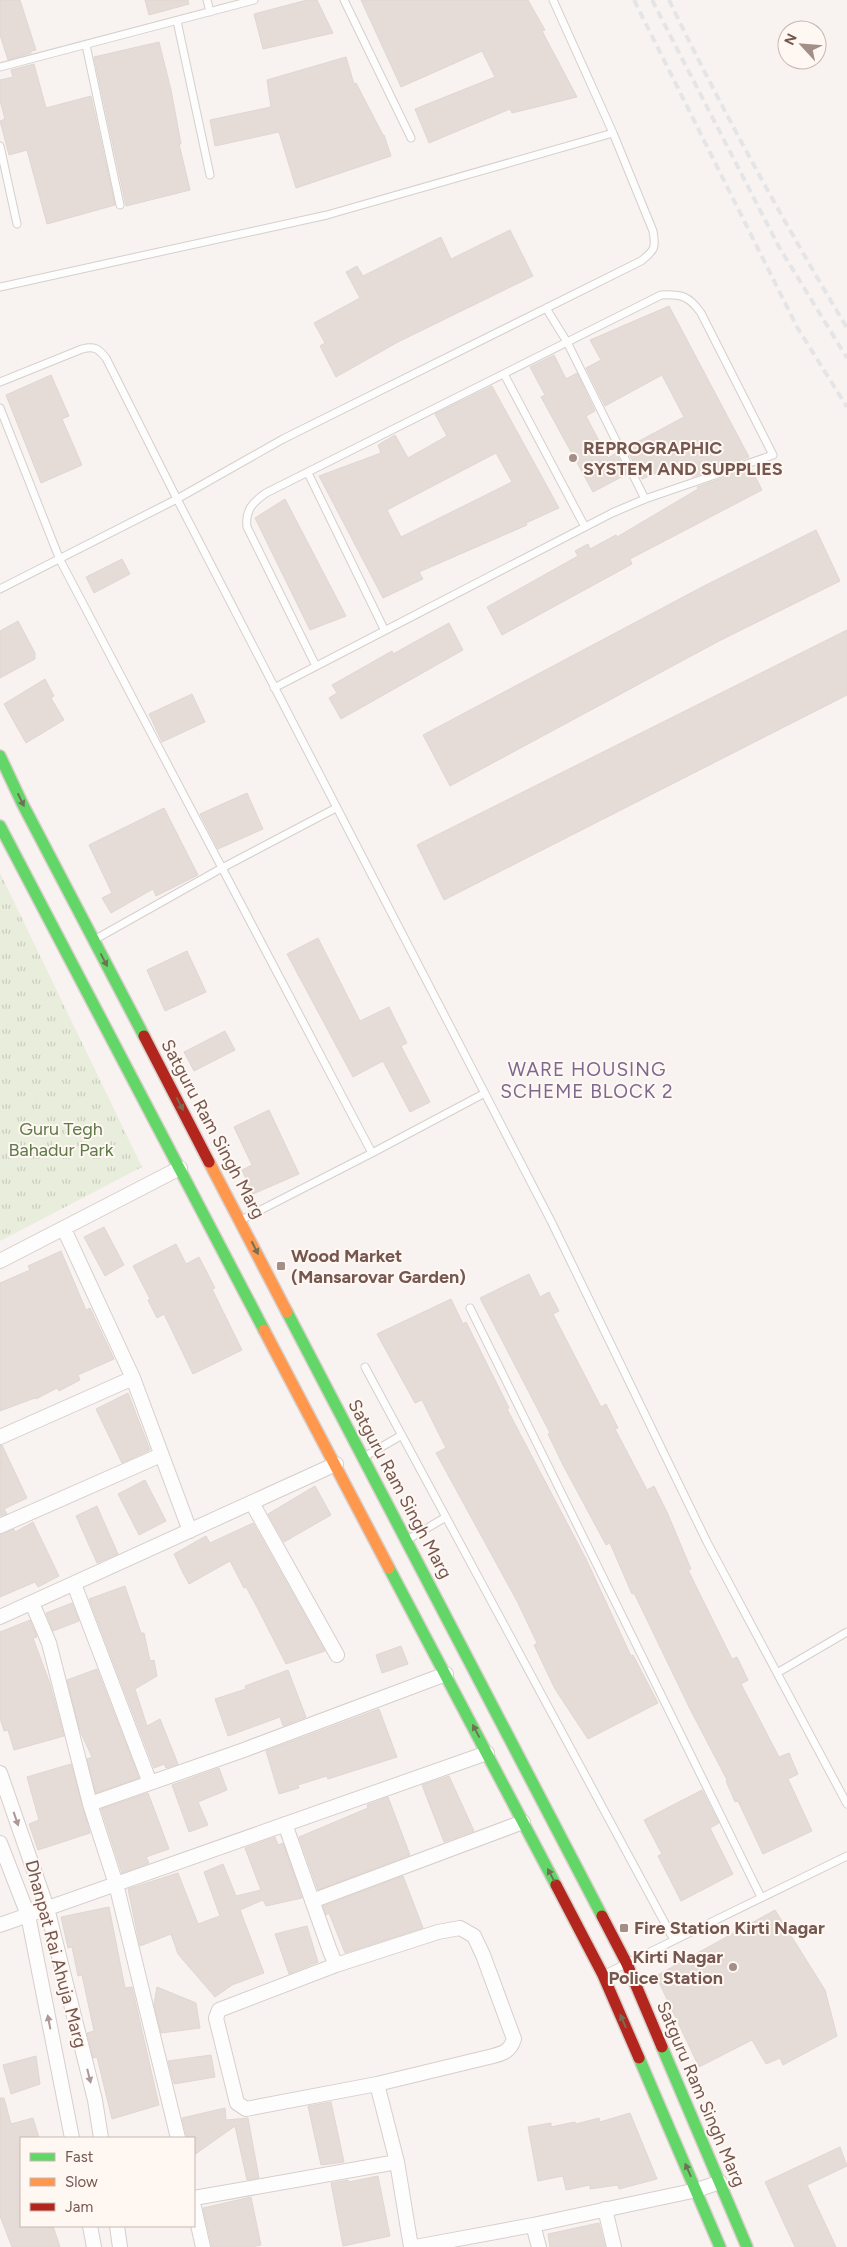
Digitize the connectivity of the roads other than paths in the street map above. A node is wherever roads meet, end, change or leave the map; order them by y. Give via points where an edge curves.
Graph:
1 (207, 0) edge
2 (254, 0) edge
3 (344, 0) edge
4 (553, 0) edge
5 (210, 12) junction
6 (177, 21) junction
7 (86, 45) junction
8 (0, 68) edge
9 (614, 133) junction
10 (410, 138) dead end
11 (0, 146) edge
12 (210, 175) dead end
13 (120, 205) dead end
14 (17, 224) dead end
15 (0, 287) edge
16 (546, 308) junction
17 (567, 342) junction
18 (504, 374) junction
19 (0, 382) edge
20 (0, 408) edge
21 (308, 473) junction
22 (646, 498) junction
23 (177, 499) junction
24 (585, 527) junction
25 (60, 560) junction
26 (0, 589) edge
27 (384, 629) junction
28 (316, 666) junction
29 (274, 688) junction
30 (0, 756) edge
31 (336, 808) junction
32 (0, 826) edge
33 (222, 868) junction
34 (94, 940) junction
35 (485, 1093) junction
36 (372, 1153) junction
37 (180, 1168) junction
38 (240, 1220) junction
39 (64, 1229) junction
40 (0, 1261) edge
41 (470, 1308) dead end
42 (365, 1367) dead end
43 (133, 1378) junction
44 (402, 1435) junction
45 (0, 1437) edge
46 (161, 1455) junction
47 (364, 1458) junction
48 (336, 1464) junction
49 (252, 1502) junction
50 (446, 1517) junction
51 (0, 1526) edge
52 (190, 1531) junction
53 (407, 1540) junction
54 (74, 1584) junction
55 (32, 1603) junction
56 (0, 1617) edge
57 (847, 1632) edge
58 (337, 1656) dead end
59 (778, 1672) junction
60 (446, 1674) junction
61 (487, 1753) junction
62 (0, 1773) edge
63 (150, 1783) junction
64 (90, 1804) junction
65 (847, 1804) edge
66 (523, 1822) junction
67 (285, 1824) junction
68 (0, 1843) edge
69 (847, 1856) edge
70 (116, 1884) junction
71 (761, 1897) junction
72 (312, 1901) junction
73 (47, 1908) junction
74 (28, 1915) junction
75 (0, 1925) edge
76 (674, 1940) junction
77 (627, 1964) junction
78 (336, 1966) junction
79 (603, 1975) junction
80 (377, 2084) junction
81 (72, 2137) edge
82 (101, 2137) edge
83 (178, 2137) edge
84 (397, 2162) junction
85 (720, 2182) junction
86 (697, 2190) junction
87 (195, 2198) edge
88 (605, 2209) junction
89 (195, 2211) edge
90 (533, 2225) junction
91 (90, 2227) edge
92 (117, 2227) edge
93 (94, 2247) edge
94 (120, 2247) edge
95 (203, 2247) edge
96 (411, 2247) edge
97 (415, 2247) edge
98 (539, 2247) edge
99 (614, 2247) edge
100 (720, 2247) edge
101 (747, 2247) edge

1 - 5 lane
2 - 5 lane
3 - 10 lane
4 - 9 lane
5 - 6 lane
6 - 7 lane
6 - 12 lane
7 - 8 lane
7 - 13 lane
9 - 15 lane via 327,215
9 - 16 lane via 653,230 655,244 652,253
11 - 14 lane
16 - 17 lane
16 - 23 lane via 283,439
17 - 18 lane
17 - 22 lane
17 - 22 lane via 662,295 676,294 692,300 773,455
18 - 21 lane
18 - 24 lane
19 - 23 lane via 91,347 99,349
20 - 25 lane
21 - 27 lane
21 - 28 lane via 266,493 253,503 246,517 247,527
22 - 24 lane
23 - 25 lane
23 - 29 lane
24 - 27 lane
25 - 26 lane
25 - 33 lane
27 - 28 lane
28 - 29 lane
29 - 31 lane
30 -> 34 main road, Satguru Ram Singh Marg
31 - 33 lane
31 - 35 lane
32 - 37 main road
33 - 34 lane
33 - 36 lane
34 -> 38 main road, Satguru Ram Singh Marg
35 - 36 lane
35 - 59 lane via 707,1542
36 - 38 lane
37 - 39 street
37 - 48 main road
38 -> 47 main road, Satguru Ram Singh Marg
39 - 40 street
39 - 43 street
41 - 71 lane
42 - 44 lane
43 - 45 street
43 - 46 street
44 - 47 lane
44 - 50 lane
46 - 51 street
46 - 52 street
47 - 53 main road, Satguru Ram Singh Marg
48 - 49 street
48 - 60 main road
49 - 52 street
49 - 58 street
50 - 53 lane
50 - 76 lane
52 - 54 street
53 - 77 main road, Satguru Ram Singh Marg
54 - 55 street
54 - 63 street
55 - 56 street
55 - 64 street via 49,1643
57 - 59 lane
59 - 65 lane
61 -> 60 main road
60 - 63 street
61 - 66 main road
61 - 67 street
62 -> 73 street, Dhanpat Rai Ahuja Marg
63 - 64 street
64 - 70 street
66 - 72 street
79 -> 66 main road
67 - 70 street
67 - 72 street
68 - 74 street, Dhanpat Rai Ahuja Marg
69 - 71 lane
70 - 73 street
70 - 83 street
71 - 76 lane
72 - 78 street
73 - 74 street
73 -> 82 street, Dhanpat Rai Ahuja Marg via 95,2100
74 - 75 street
81 -> 74 street, Dhanpat Rai Ahuja Marg
76 - 77 lane
77 - 79 lane
77 - 85 main road, Satguru Ram Singh Marg
78 - 80 street via 219,2010 216,2018 234,2095 237,2103 246,2109
78 - 80 street via 438,1932 460,1928 474,1936 514,2039 505,2052
86 -> 79 main road
80 - 84 street
84 - 87 street
84 - 96 street
85 - 86 street
85 - 101 main road, Satguru Ram Singh Marg
86 - 88 street
86 - 100 main road
88 - 90 street
88 - 99 street
89 - 95 street
90 - 97 street
90 - 98 street
91 - 93 street
92 - 94 street

